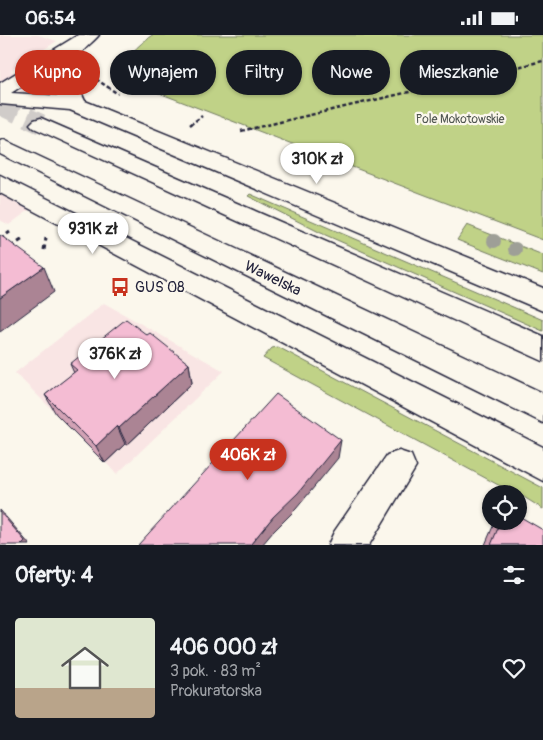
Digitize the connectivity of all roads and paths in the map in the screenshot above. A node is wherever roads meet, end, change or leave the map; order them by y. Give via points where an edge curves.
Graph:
1 (86, 38) edge
2 (543, 61) edge
3 (0, 74) edge
4 (102, 83) dead end
5 (0, 91) edge
6 (123, 97) dead end
7 (0, 98) edge
8 (76, 105) junction
9 (202, 116) dead end
10 (184, 123) dead end
11 (41, 124) tunnel mouth
12 (241, 131) dead end
13 (4, 147) dead end
14 (0, 183) edge
15 (10, 232) dead end
16 (40, 234) dead end
17 (0, 239) edge
18 (23, 239) dead end
19 (7, 249) edge
20 (44, 250) dead end
21 (543, 301) edge
22 (543, 349) edge
23 (543, 409) edge
24 (543, 465) edge
25 (399, 467) dead end
26 (347, 545) edge

1 - 3 main road
1 - 5 main road
1 - 8 main road via 70,52 65,63 66,81
2 - 12 path
4 - 6 path
7 - 8 main road
8 - 21 main road
9 - 10 path via 191,126
11 - 22 main road
13 - 23 main road, Wawelska
14 - 24 main road
15 - 17 path
16 - 20 path via 47,238
18 - 19 path
25 - 26 main road

